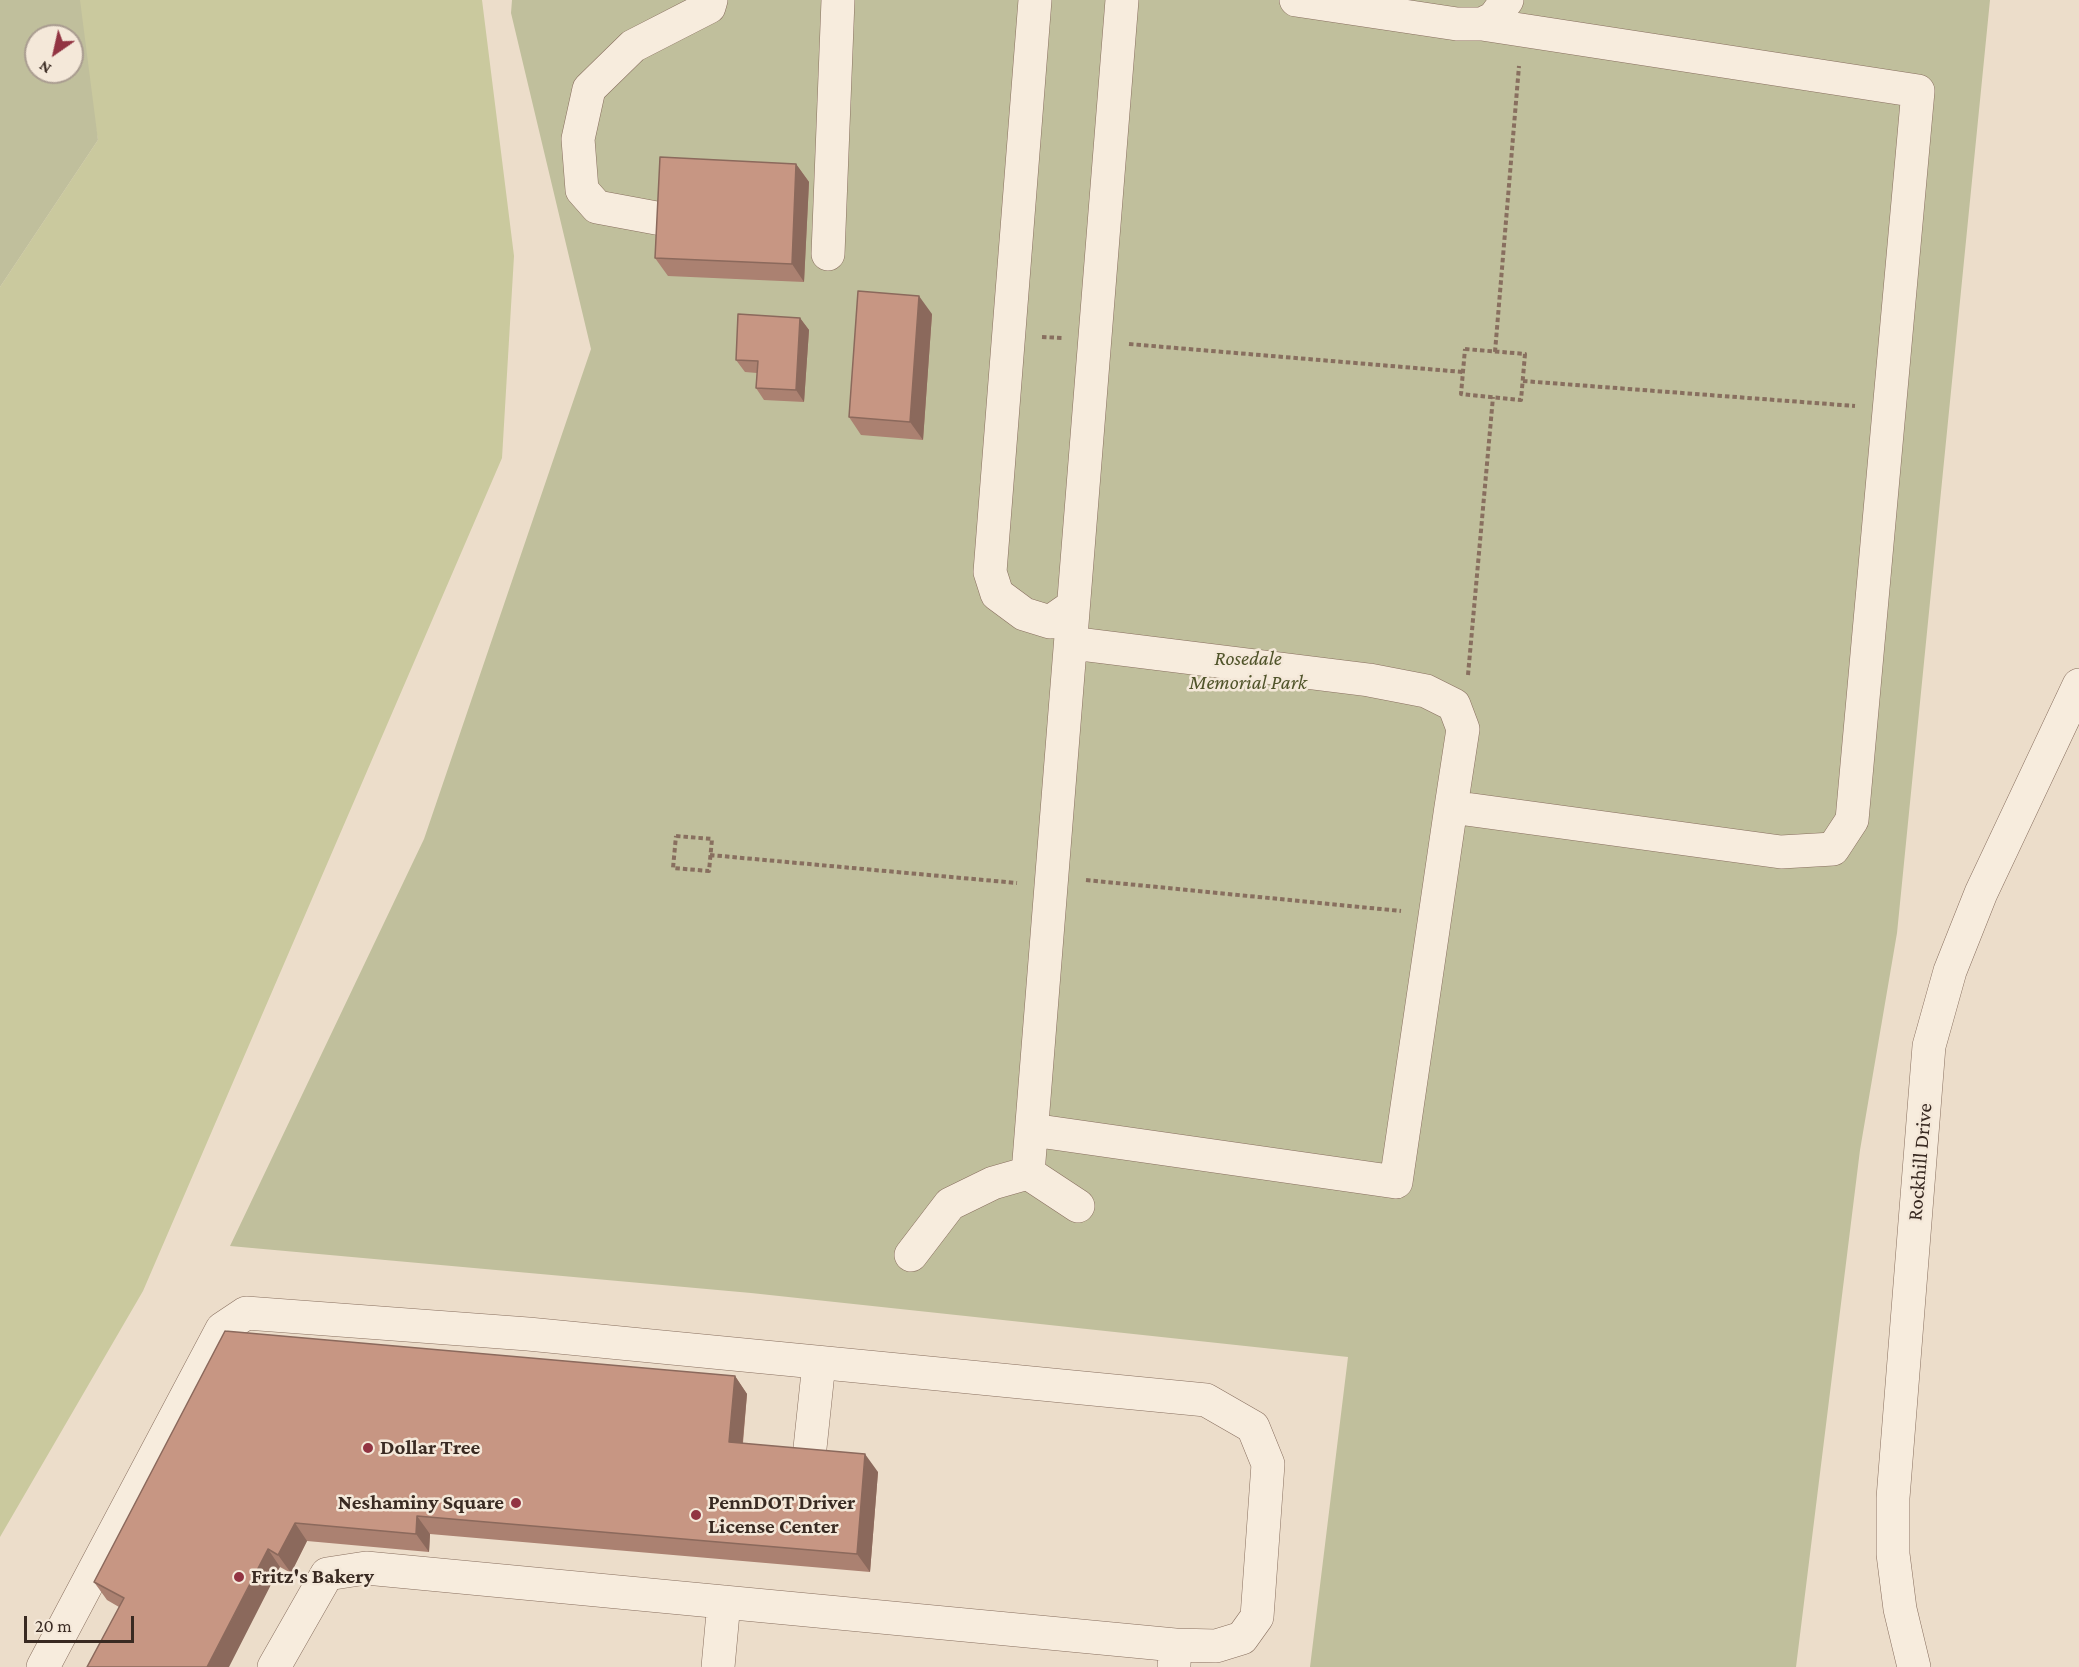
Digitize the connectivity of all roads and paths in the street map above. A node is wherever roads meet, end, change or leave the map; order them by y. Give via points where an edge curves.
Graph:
1 (711, 0) edge
2 (838, 0) edge
3 (1035, 0) edge
4 (1122, 0) edge
5 (1296, 0) edge
6 (1507, 0) edge
7 (1482, 24) junction
8 (1522, 30) junction
9 (667, 220) edge
10 (828, 254) dead end
11 (1009, 334) junction
12 (1095, 341) junction
13 (1495, 352) junction
14 (1463, 372) junction
15 (1523, 381) junction
16 (1492, 397) junction
17 (1889, 409) junction
18 (1073, 606) junction
19 (1071, 643) junction
20 (2079, 685) edge
21 (1463, 729) junction
22 (1451, 807) junction
23 (710, 855) junction
24 (1052, 882) junction
25 (1405, 911) dead end
26 (1032, 1130) junction
27 (1028, 1173) junction
28 (1078, 1206) dead end
29 (911, 1256) dead end
30 (819, 1363) junction
31 (810, 1448) edge
32 (724, 1602) junction
33 (1174, 1656) edge
34 (43, 1667) edge
35 (274, 1667) edge
36 (718, 1667) edge
37 (1914, 1667) edge

1 - 9 street via 709,7 633,46 589,89 578,139 582,190 597,207
2 - 10 street
3 - 11 street
4 - 12 street
5 - 7 street via 1457,24
6 - 7 street via 1494,18
7 - 8 street
8 - 13 path
8 - 17 street via 1918,91
11 - 12 path
11 - 18 street via 990,572 997,594 1024,614 1050,622
12 - 14 path
12 - 18 street
13 - 14 path via 1465,350
13 - 15 path via 1525,354
14 - 16 path via 1461,394
15 - 16 path via 1521,400
15 - 17 path
16 - 21 path
17 - 22 street via 1852,820 1833,849 1780,852
18 - 19 street
19 - 21 street via 1369,680 1426,691 1454,705
19 - 24 street
20 - 37 street, Rockhill Drive via 1981,893 1950,971 1929,1046 1893,1498 1893,1554 1900,1609
21 - 22 street
22 - 26 street via 1396,1182
23 - 23 path via 709,871 673,868 675,836 712,839
23 - 24 path
24 - 25 path
24 - 26 street
26 - 27 street
27 - 28 street
27 - 29 street via 993,1183 950,1204
30 - 31 street
30 - 33 street via 1206,1400 1253,1427 1268,1464 1257,1617 1242,1638
30 - 34 street via 528,1334 246,1313 222,1329
32 - 33 street
32 - 35 street via 356,1569 327,1574
32 - 36 street

